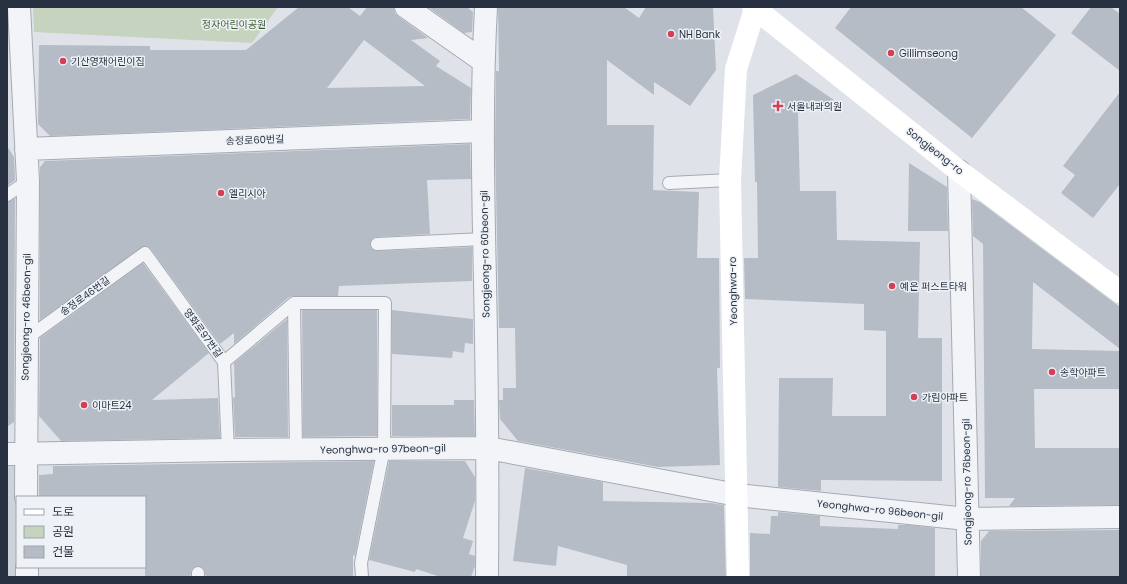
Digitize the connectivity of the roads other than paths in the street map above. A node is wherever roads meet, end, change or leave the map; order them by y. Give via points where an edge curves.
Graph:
1 (406, 7) edge
2 (486, 7) edge
3 (755, 8) edge
4 (15, 15) edge
5 (483, 61) junction
6 (483, 131) junction
7 (26, 149) junction
8 (959, 171) junction
9 (730, 180) junction
10 (28, 181) junction
11 (669, 183) dead end
12 (7, 195) edge
13 (484, 239) junction
14 (376, 244) dead end
15 (145, 253) joint
16 (1120, 292) edge
17 (294, 303) junction
18 (26, 339) junction
19 (224, 362) junction
20 (384, 448) junction
21 (488, 448) junction
22 (228, 450) junction
23 (296, 450) junction
24 (16, 454) edge
25 (737, 495) junction
26 (26, 496) edge
27 (1120, 517) edge
28 (967, 520) junction
29 (362, 577) edge
30 (487, 577) edge
31 (738, 577) edge
32 (969, 577) edge

1 - 5 street
2 - 5 street, Songjeong-ro 60beon-gil
3 - 8 street, Songjeong-ro
3 - 9 street, Yeonghwa-ro via 736,69
4 - 7 street, Songjeong-ro 46beon-gil
5 - 6 street, Songjeong-ro 60beon-gil
6 - 7 street, 송정로60번길
6 - 13 street, Songjeong-ro 60beon-gil
7 - 10 street, Songjeong-ro 46beon-gil
8 - 16 street, Songjeong-ro
8 - 28 street, Songjeong-ro 76beon-gil
9 - 11 lane
9 - 25 street, Yeonghwa-ro
10 - 12 lane
10 - 18 street, Songjeong-ro 46beon-gil
13 - 14 lane
13 - 21 street, Songjeong-ro 60beon-gil
15 - 18 lane, 송정로46번길
15 - 19 lane, 영화로97번길
17 - 19 lane
17 - 20 lane via 385,304
17 - 23 lane
18 - 24 street, Songjeong-ro 46beon-gil
19 - 22 lane, 영화로97번길
20 - 21 street, Yeonghwa-ro 97beon-gil
20 - 23 street, Yeonghwa-ro 97beon-gil
20 - 29 lane via 361,563
21 - 25 street, Yeonghwa-ro 97beon-gil
21 - 30 street, Songjeong-ro 60beon-gil
22 - 23 street, Yeonghwa-ro 97beon-gil
22 - 24 street, Yeonghwa-ro 97beon-gil
24 - 26 street, Songjeong-ro 46beon-gil
25 - 28 street, Yeonghwa-ro 96beon-gil
25 - 31 street, Yeonghwa-ro
27 - 28 street, Yeonghwa-ro 96beon-gil
28 - 32 street, Songjeong-ro 76beon-gil

